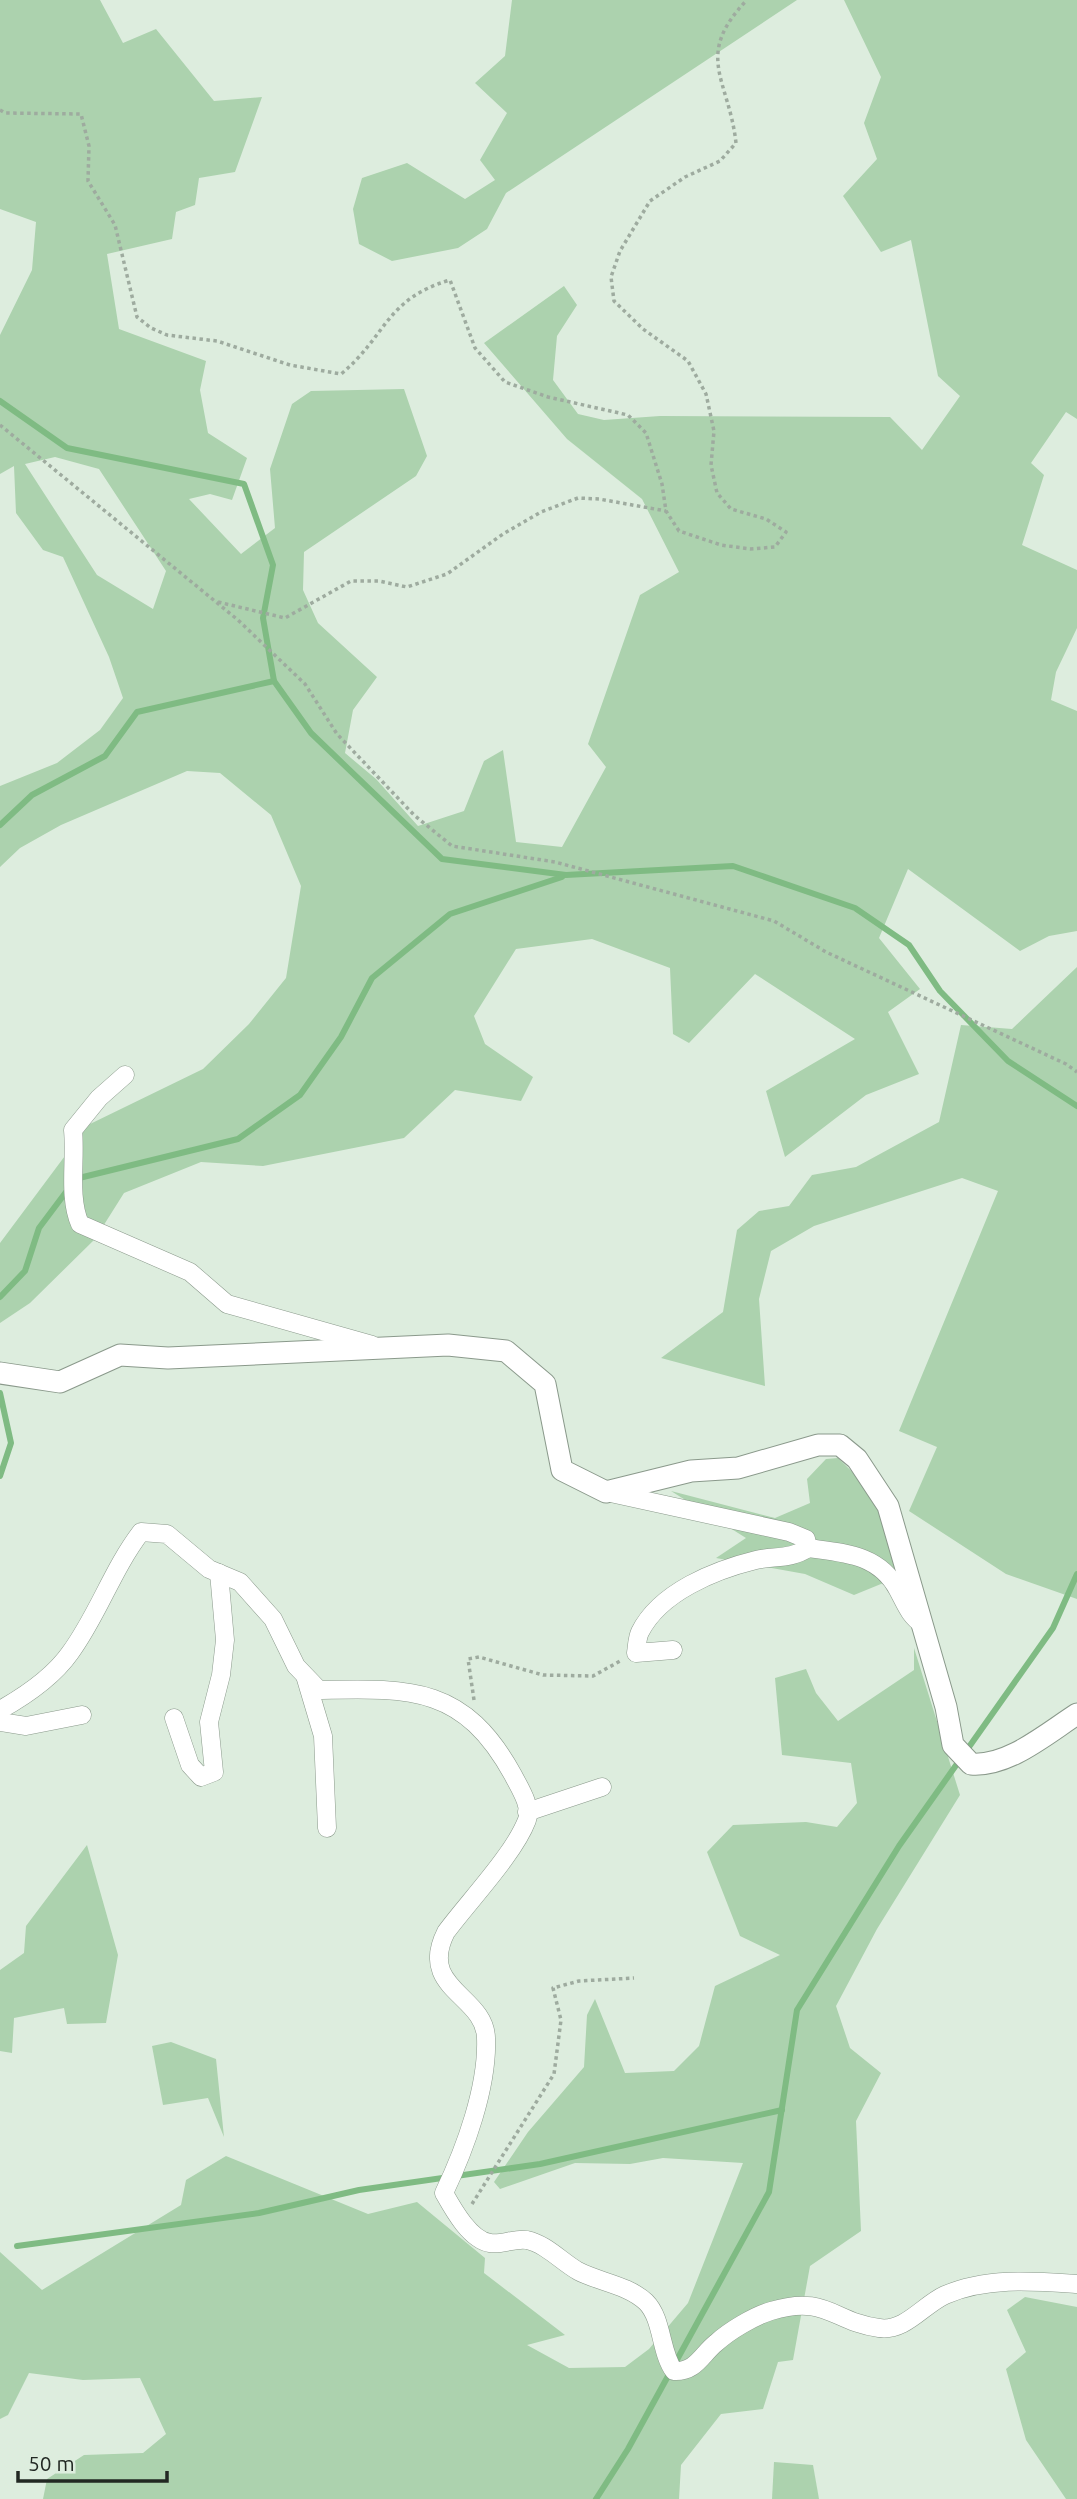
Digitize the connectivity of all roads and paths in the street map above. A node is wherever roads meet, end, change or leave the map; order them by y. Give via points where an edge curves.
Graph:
1 (747, 0) edge
2 (0, 110) edge
3 (0, 425) edge
4 (666, 511) junction
5 (216, 601) junction
6 (1077, 1072) edge
7 (125, 1075) dead end
8 (382, 1348) junction
9 (0, 1373) edge
10 (606, 1492) junction
11 (808, 1548) junction
12 (219, 1573) junction
13 (923, 1625) junction
14 (673, 1650) dead end
15 (636, 1653) junction
16 (305, 1675) junction
17 (0, 1710) edge
18 (1077, 1714) edge
19 (82, 1715) dead end
20 (174, 1718) dead end
21 (0, 1722) edge
22 (473, 1723) junction
23 (602, 1787) dead end
24 (527, 1812) junction
25 (327, 1828) dead end
26 (634, 1978) dead end
27 (468, 2226) junction
28 (1077, 2284) edge

1 - 4 path via 734,13 716,47 736,143 720,160 650,201 620,251 611,278 614,301 688,361 706,394 714,431 711,465 717,493 732,509 766,519 786,532 775,547 721,545 679,531
2 - 4 path via 81,114 89,146 88,181 115,225 137,317 150,328 341,374 360,358 396,308 423,288 450,279 475,348 505,382 628,415 646,433
3 - 5 path
4 - 5 path via 578,499 541,512 447,574 407,587 351,581 285,618
5 - 6 path via 304,684 337,734 414,815 452,846 555,862 774,921 826,952
7 - 8 street via 74,1130 73,1208 80,1224 190,1272 227,1304
8 - 9 street via 168,1359 120,1355 60,1382
8 - 10 street via 448,1345 506,1351 545,1384 562,1470
10 - 11 street via 789,1532 806,1539
10 - 13 street via 691,1471 738,1468 818,1445 840,1445 856,1459 888,1506
11 - 13 street via 863,1556 888,1573 909,1615
11 - 15 street via 709,1575 685,1588 659,1609 640,1633
12 - 16 street via 240,1582 273,1619
12 - 17 street via 167,1534 141,1532 120,1559 70,1654 30,1693
12 - 20 street via 225,1640 209,1722 214,1773 201,1777 190,1765
13 - 18 street via 953,1745 971,1764 989,1766
14 - 15 street
15 - 22 path via 593,1676 543,1675 479,1657 468,1659
16 - 22 street via 319,1690 416,1693 457,1707
16 - 25 street via 323,1736
19 - 21 street via 26,1726
22 - 24 street via 505,1760
23 - 24 street
24 - 27 street via 515,1841 437,1948 437,1966 486,2035 471,2127 444,2193
26 - 27 path via 579,1981 553,1988 561,2020 554,2074 472,2203
27 - 28 street via 488,2243 527,2240 576,2270 626,2289 647,2303 674,2371 685,2371 703,2359 715,2343 767,2312 796,2304 820,2306 880,2329 908,2321 945,2295 1013,2279

